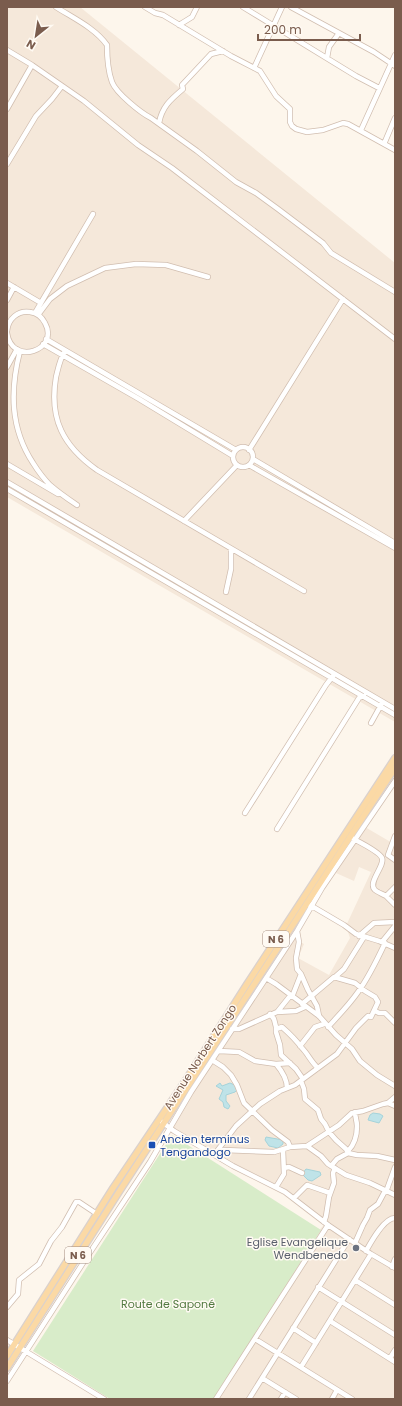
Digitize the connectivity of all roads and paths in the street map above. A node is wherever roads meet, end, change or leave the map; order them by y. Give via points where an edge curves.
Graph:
1 (56, 7) edge
2 (145, 7) edge
3 (196, 7) edge
4 (243, 7) edge
5 (282, 7) edge
6 (291, 7) edge
7 (179, 25) junction
8 (274, 25) junction
9 (339, 33) junction
10 (7, 50) edge
11 (223, 51) junction
12 (395, 55) edge
13 (327, 58) junction
14 (32, 65) junction
15 (393, 65) edge
16 (254, 68) junction
17 (62, 86) junction
18 (379, 88) junction
19 (7, 109) edge
20 (395, 118) edge
21 (159, 123) junction
22 (361, 130) junction
23 (384, 144) junction
24 (395, 150) edge
25 (7, 164) edge
26 (93, 214) dead end
27 (208, 277) dead end
28 (7, 283) edge
29 (14, 287) junction
30 (395, 292) edge
31 (343, 299) junction
32 (7, 300) edge
33 (41, 303) junction
34 (37, 314) junction
35 (7, 316) edge
36 (9, 321) edge
37 (7, 332) edge
38 (395, 340) edge
39 (45, 342) junction
40 (19, 350) junction
41 (64, 353) junction
42 (9, 359) edge
43 (7, 367) edge
44 (140, 397) junction
45 (236, 450) junction
46 (249, 450) junction
47 (233, 456) junction
48 (253, 459) junction
49 (7, 464) edge
50 (237, 465) junction
51 (250, 465) junction
52 (7, 482) edge
53 (7, 489) edge
54 (346, 517) junction
55 (184, 521) junction
56 (395, 544) edge
57 (231, 548) junction
58 (395, 548) edge
59 (304, 591) dead end
60 (226, 592) dead end
61 (336, 674) junction
62 (331, 678) junction
63 (371, 695) junction
64 (362, 696) junction
65 (382, 704) junction
66 (395, 709) edge
67 (395, 715) edge
68 (371, 723) dead end
69 (395, 758) edge
70 (395, 768) edge
71 (395, 781) edge
72 (245, 813) dead end
73 (277, 829) dead end
74 (395, 836) edge
75 (353, 839) junction
76 (395, 860) edge
77 (395, 887) edge
78 (386, 896) junction
79 (309, 905) junction
80 (395, 905) edge
81 (395, 922) edge
82 (395, 926) edge
83 (297, 931) junction
84 (362, 936) junction
85 (384, 943) junction
86 (395, 948) edge
87 (301, 974) junction
88 (335, 977) junction
89 (266, 978) junction
90 (361, 988) junction
91 (291, 996) junction
92 (312, 996) junction
93 (304, 1005) junction
94 (278, 1011) junction
95 (375, 1011) junction
96 (270, 1014) junction
97 (319, 1016) junction
98 (395, 1023) edge
99 (326, 1025) junction
100 (232, 1029) junction
101 (276, 1029) junction
102 (344, 1043) junction
103 (300, 1046) junction
104 (219, 1051) junction
105 (212, 1060) junction
106 (290, 1063) junction
107 (276, 1064) junction
108 (318, 1068) junction
109 (302, 1080) junction
110 (395, 1085) edge
111 (287, 1088) junction
112 (395, 1097) edge
113 (388, 1103) junction
114 (395, 1106) edge
115 (253, 1111) junction
116 (354, 1112) junction
117 (161, 1122) junction
118 (170, 1128) junction
119 (329, 1132) junction
120 (307, 1146) junction
121 (290, 1147) junction
122 (283, 1150) junction
123 (348, 1152) junction
124 (214, 1153) junction
125 (395, 1160) edge
126 (333, 1167) junction
127 (395, 1167) edge
128 (284, 1168) junction
129 (302, 1173) dead end
130 (276, 1187) junction
131 (386, 1191) junction
132 (330, 1193) junction
133 (395, 1195) edge
134 (294, 1198) junction
135 (97, 1214) junction
136 (395, 1218) edge
137 (326, 1223) junction
138 (349, 1239) junction
139 (355, 1243) junction
140 (366, 1251) junction
141 (371, 1254) junction
142 (395, 1259) edge
143 (394, 1268) edge
144 (355, 1280) junction
145 (318, 1287) junction
146 (342, 1302) junction
147 (395, 1304) edge
148 (7, 1308) edge
149 (330, 1321) junction
150 (293, 1328) junction
151 (395, 1335) edge
152 (255, 1339) junction
153 (7, 1340) edge
154 (316, 1343) junction
155 (17, 1347) junction
156 (395, 1350) edge
157 (26, 1352) junction
158 (278, 1353) junction
159 (7, 1356) edge
160 (390, 1358) junction
161 (395, 1362) edge
162 (7, 1368) edge
163 (301, 1368) junction
164 (262, 1378) junction
165 (7, 1381) edge
166 (337, 1390) junction
167 (285, 1392) junction
168 (102, 1398) edge
169 (216, 1399) edge
170 (249, 1399) edge
171 (280, 1399) edge
172 (296, 1399) edge
173 (332, 1399) edge
174 (352, 1399) edge

1 - 21 street via 104,41 107,45 113,84 143,114
2 - 7 street
3 - 7 street via 192,17
4 - 8 street
5 - 8 street
6 - 9 street
7 - 11 street
8 - 13 street
8 - 16 street
9 - 13 street via 329,47
9 - 15 street
10 - 14 street
11 - 16 street
11 - 21 street via 211,54 182,85 183,89 161,112
12 - 15 street
13 - 18 street
14 - 17 street
14 - 19 street
15 - 18 street
16 - 22 street via 260,71 276,96 290,109 290,122 296,129 314,132 344,123
17 - 25 street via 36,116
17 - 31 street
18 - 22 street
20 - 23 street
21 - 30 street via 236,182 256,193 323,243 331,253
22 - 23 street
23 - 24 street
26 - 33 street
27 - 34 street via 166,265 136,264 105,268 67,286 50,299
28 - 29 street
29 - 32 street
29 - 33 street
31 - 38 street
31 - 46 street
33 - 34 street
34 - 36 street via 22,312
34 - 39 street via 43,319 48,332
35 - 36 street
36 - 37 street
37 - 40 street via 10,342
39 - 40 street via 33,351
39 - 41 street
40 - 42 street
40 - 49 street via 13,390 13,411 21,441 39,473 77,505
41 - 44 street
41 - 55 street via 53,393 56,419 73,450 97,470
42 - 43 street
44 - 45 street
44 - 47 street
45 - 46 street via 243,447
45 - 47 street
46 - 48 street
47 - 50 street
48 - 51 street
48 - 54 street
50 - 51 street
50 - 55 street
51 - 54 street
52 - 61 street
53 - 62 street
54 - 56 street
54 - 58 street
55 - 57 street
57 - 59 street
57 - 60 street via 231,569
61 - 62 street
61 - 63 street
62 - 64 street
62 - 72 street
63 - 64 street
63 - 65 street
64 - 65 street
64 - 73 street
65 - 66 street
65 - 67 street
65 - 68 street
69 - 117 main road, Avenue Norbert Zongo / N 6
70 - 75 main road, Avenue Norbert Zongo / N 6
71 - 75 street
74 - 76 street via 388,855
75 - 78 street via 381,857 373,885 375,890
75 - 79 main road, Avenue Norbert Zongo / N 6
77 - 78 street
78 - 80 street
79 - 83 street
79 - 84 street
79 - 117 main road, Avenue Norbert Zongo / N 6
81 - 84 street via 374,923
82 - 85 street
83 - 87 street via 299,942 296,962 297,970
83 - 89 street
84 - 85 street
84 - 88 street via 344,969
85 - 86 street
85 - 90 street
87 - 91 street
87 - 92 street
88 - 90 street via 351,981
88 - 92 street
89 - 91 street
89 - 100 street
90 - 95 street via 376,998 378,1002
90 - 99 street
91 - 93 street
91 - 94 street
92 - 93 street
92 - 97 street via 318,1007
93 - 94 street via 295,1012
93 - 97 street
94 - 96 street
95 - 98 street via 384,1013
95 - 102 street via 372,1017 368,1016
96 - 100 street via 239,1029
96 - 101 street
97 - 99 street
99 - 102 street
99 - 103 street via 315,1027
100 - 104 street
101 - 103 street via 282,1027
101 - 106 street via 280,1054
102 - 108 street via 337,1054
102 - 110 street via 366,1066
103 - 108 street
104 - 105 street
104 - 107 street via 239,1052 255,1061
105 - 115 street via 231,1076 244,1103
105 - 118 street
106 - 107 street
106 - 109 street
107 - 111 street via 283,1073
108 - 109 street
109 - 111 street
109 - 119 street via 306,1098 318,1110 320,1119
111 - 115 street
112 - 113 street
113 - 114 street
113 - 116 street
115 - 121 street via 288,1142
115 - 124 street via 236,1126
116 - 119 street
116 - 123 street via 356,1135
117 - 118 street
117 - 135 main road, Avenue Norbert Zongo / N 6
117 - 155 main road, Avenue Norbert Zongo / N 6 via 151,1143
118 - 124 street
118 - 157 street
119 - 120 street
119 - 123 street
120 - 121 street
120 - 126 street
121 - 122 street
122 - 124 street via 224,1150
122 - 128 street
123 - 125 street
123 - 126 street via 337,1159
124 - 130 street via 247,1174
126 - 131 street via 347,1176
126 - 132 street via 334,1183
127 - 131 street
128 - 129 street via 289,1167
128 - 130 street via 284,1176
130 - 134 street
131 - 133 street
131 - 139 street via 378,1204 370,1210
132 - 134 street via 308,1185
132 - 137 street
134 - 137 street
135 - 148 street via 76,1202 39,1264 20,1280 18,1294
135 - 155 main road, Avenue Norbert Zongo / N 6
136 - 140 street via 385,1223
137 - 138 street
137 - 152 street
138 - 139 street
138 - 145 street
139 - 140 street
140 - 141 street
141 - 143 street
141 - 144 street
142 - 143 street
144 - 146 street
144 - 147 street
145 - 146 street
145 - 150 street
146 - 149 street
146 - 151 street
149 - 154 street
149 - 160 street
150 - 154 street
150 - 158 street
152 - 158 street
152 - 169 street
153 - 155 street
154 - 163 street
155 - 157 street
155 - 159 main road, Avenue Norbert Zongo / N 6
155 - 162 main road, Avenue Norbert Zongo / N 6
156 - 160 street
157 - 165 street
157 - 168 street
158 - 163 street
158 - 164 street
160 - 161 street
163 - 166 street
164 - 167 street
164 - 170 street
166 - 173 street
166 - 174 street
167 - 171 street
167 - 172 street

